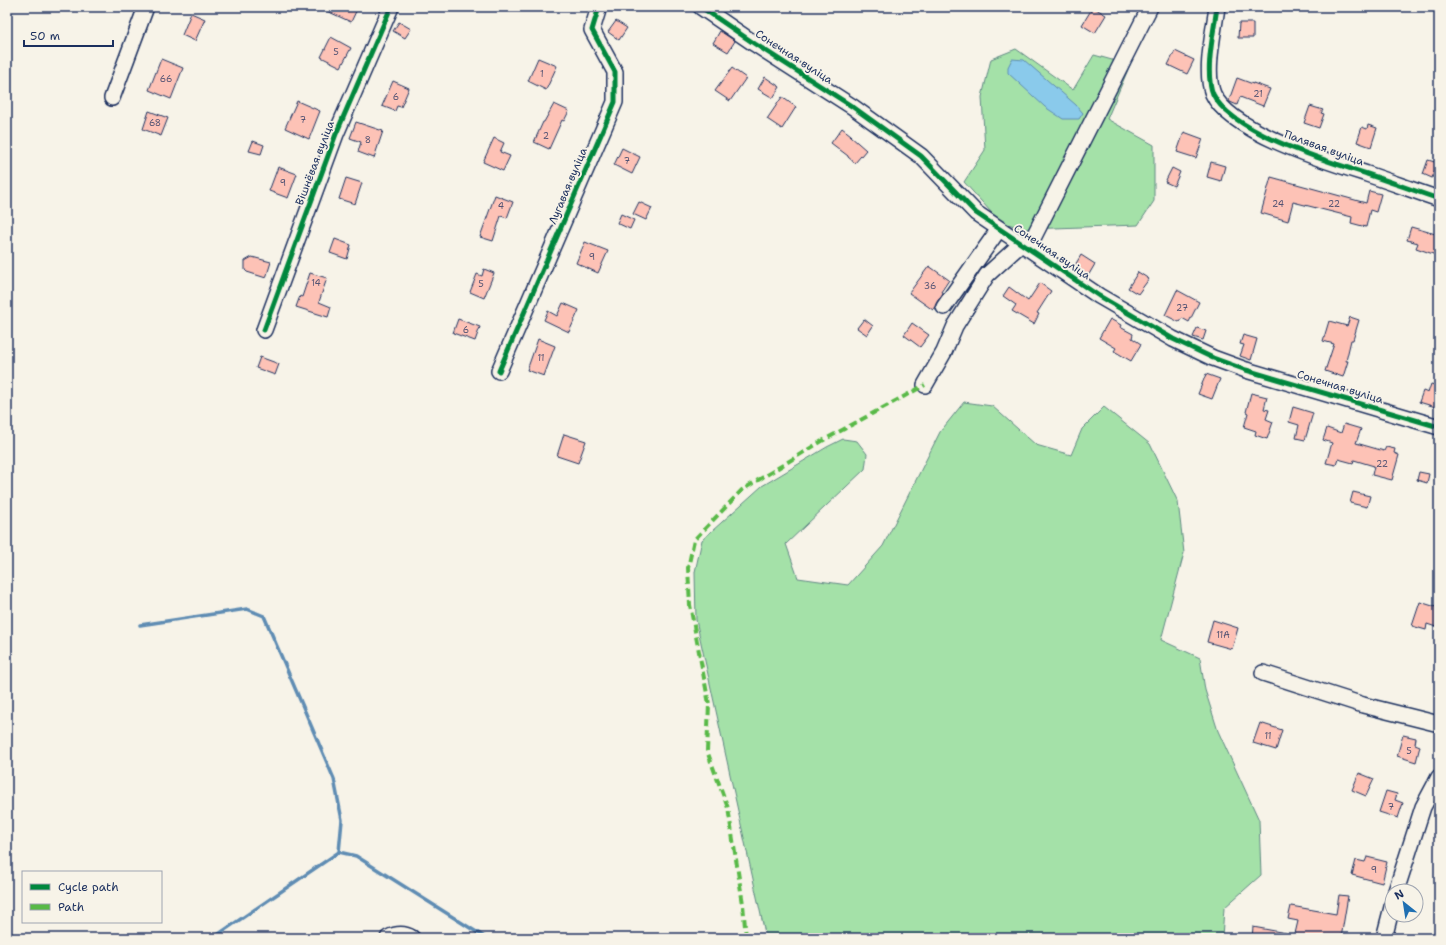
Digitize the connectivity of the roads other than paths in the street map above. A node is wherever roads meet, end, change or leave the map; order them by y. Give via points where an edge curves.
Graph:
1 (146, 7) edge
2 (391, 7) edge
3 (599, 7) edge
4 (701, 7) edge
5 (1150, 7) edge
6 (1217, 7) edge
7 (112, 98) dead end
8 (1439, 200) edge
9 (999, 229) junction
10 (1024, 246) junction
11 (944, 307) dead end
12 (264, 330) dead end
13 (499, 371) dead end
14 (925, 385) dead end
15 (1439, 428) edge
16 (1263, 673) dead end
17 (1439, 724) edge
18 (1439, 777) edge
19 (1399, 883) edge
20 (1388, 923) edge
21 (388, 938) edge
22 (412, 938) edge
23 (1384, 938) edge

1 - 7 street
2 - 12 street, Вішнёвая вуліца via 336,134
3 - 13 street, Лугавая вуліца via 592,30 615,72 615,102
4 - 9 street, Сонечная вуліца via 853,107 921,156 976,213
5 - 10 street
6 - 8 street, Палявая вуліца via 1209,67 1210,82 1214,95 1227,113 1275,141
9 - 10 street, Сонечная вуліца
9 - 11 street
10 - 14 street via 987,275 955,326
10 - 15 street, Сонечная вуліца via 1099,296 1173,339 1207,355 1246,370
16 - 17 street via 1363,706
18 - 19 street via 1423,807
20 - 23 street
21 - 22 street via 406,934

